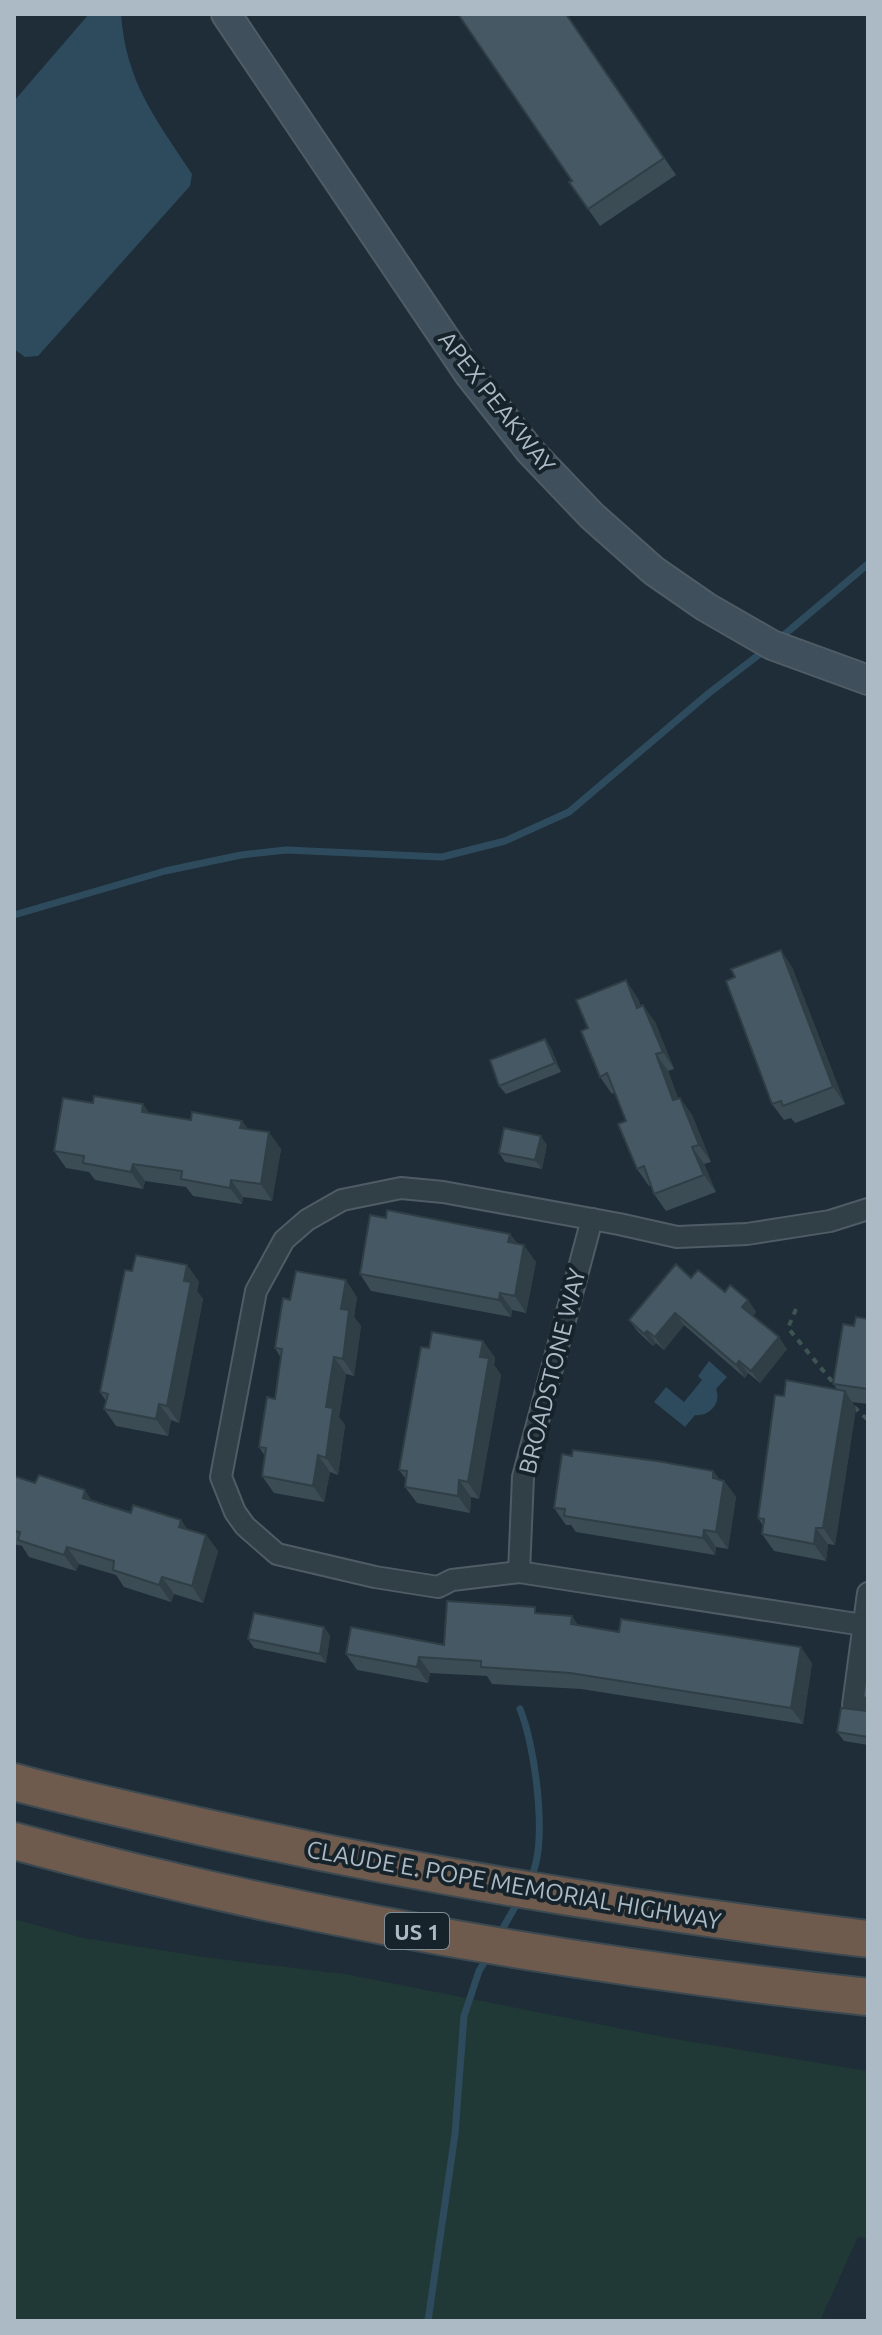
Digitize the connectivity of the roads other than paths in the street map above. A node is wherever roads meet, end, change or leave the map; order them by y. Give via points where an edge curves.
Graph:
1 (226, 14) edge
2 (868, 680) edge
3 (868, 1209) edge
4 (592, 1219) junction
5 (519, 1572) junction
6 (868, 1593) edge
7 (863, 1625) junction
8 (868, 1707) edge
9 (14, 1782) edge
10 (14, 1841) edge
11 (868, 1939) edge
12 (868, 1997) edge

1 - 2 main road, APEX PEAKWAY via 469,374 530,451 592,516 654,571 706,607 772,645
3 - 4 street via 830,1221 713,1236 677,1237
4 - 5 street, BROADSTONE WAY via 523,1477
4 - 5 street via 401,1188 342,1200 284,1240 266,1269 256,1291 239,1373 221,1477 245,1526 277,1554 438,1587 452,1580
5 - 7 street
6 - 7 street
7 - 8 street via 853,1705
9 - 11 highway, CLAUDE E. POPE MEMORIAL HIGHWAY / US 1 via 268,1841 510,1889
10 - 12 highway, US 1 via 340,1918 545,1955

